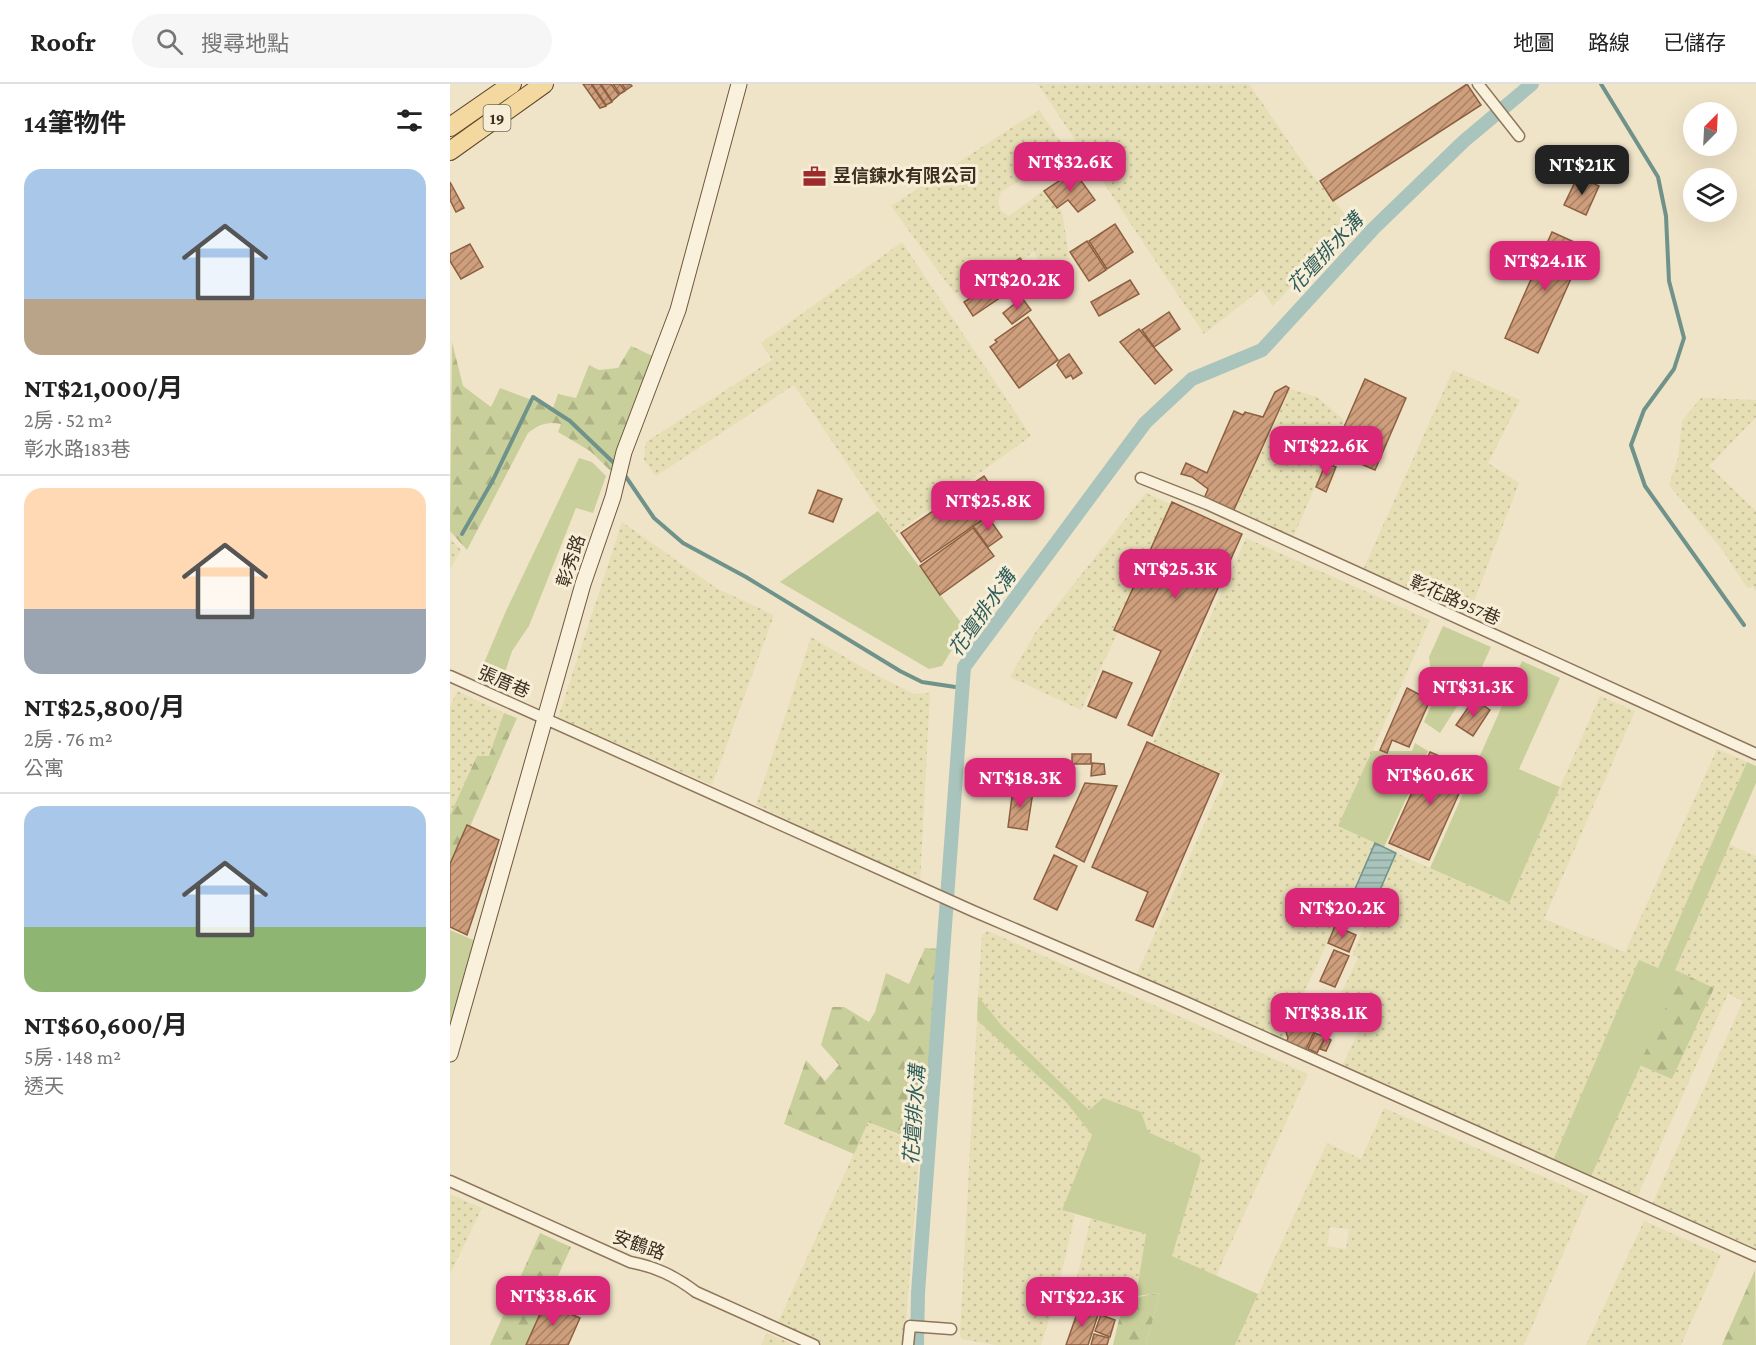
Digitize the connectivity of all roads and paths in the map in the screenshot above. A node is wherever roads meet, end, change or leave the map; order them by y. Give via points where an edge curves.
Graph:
1 (512, 84) edge
2 (544, 84) edge
3 (740, 84) edge
4 (1478, 84) edge
5 (450, 127) edge
6 (1518, 134) dead end
7 (450, 151) edge
8 (1141, 478) dead end
9 (450, 676) edge
10 (545, 718) junction
11 (1756, 754) edge
12 (450, 1054) edge
13 (450, 1181) edge
14 (1756, 1256) edge
15 (951, 1329) dead end
16 (814, 1345) edge
17 (908, 1345) edge

1 - 5 main road, 19
2 - 7 main road, 19
3 - 10 street, 彰秀路 via 678,310 624,452
4 - 6 street
8 - 11 street, 彰花路957巷 via 1207,504
9 - 10 street, 張厝巷
10 - 12 street, 彰秀路
10 - 14 street, 張厝巷
13 - 16 street, 安鶴路 via 630,1262 653,1266 696,1292
15 - 17 street via 910,1326

